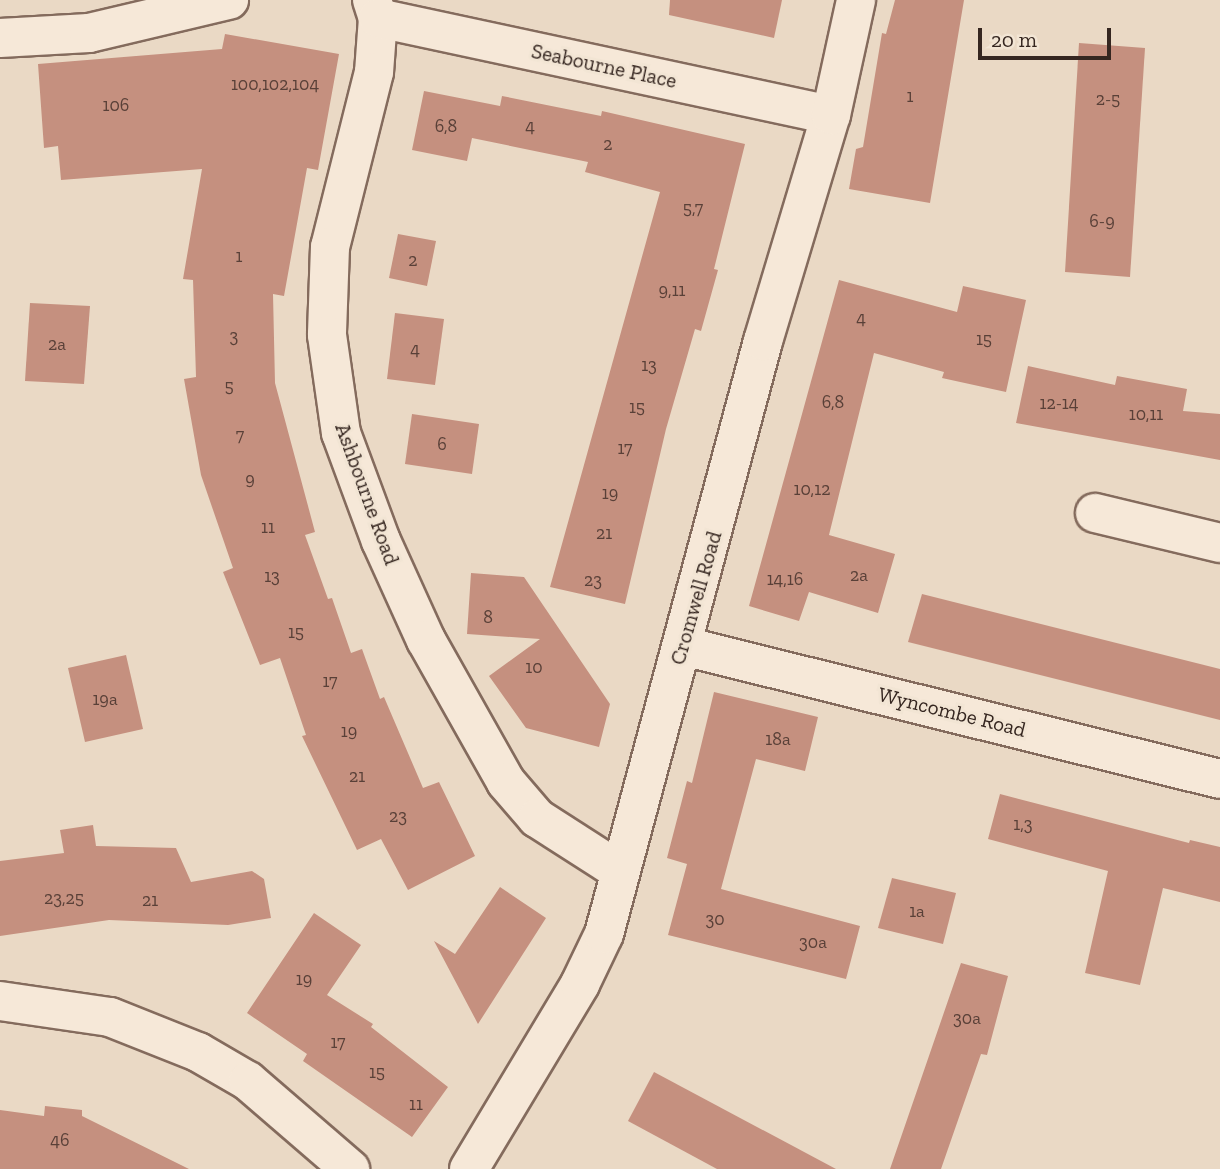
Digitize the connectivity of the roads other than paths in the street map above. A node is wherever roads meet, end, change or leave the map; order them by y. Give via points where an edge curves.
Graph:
1 (229, 0) edge
2 (856, 0) edge
3 (375, 9) edge
4 (0, 38) edge
5 (831, 115) junction
6 (1095, 513) dead end
7 (1220, 543) edge
8 (683, 646) junction
9 (1220, 779) edge
10 (618, 870) junction
11 (0, 1001) edge
12 (350, 1169) edge
13 (470, 1169) edge

1 - 4 street via 89,33
2 - 5 street, Cromwell Road
3 - 5 street, Seabourne Place
3 - 10 street, Ashbourne Road via 374,72 330,247 327,335 341,433 381,541 426,640 506,782 537,818
5 - 8 street, Cromwell Road via 763,341
6 - 7 street
8 - 9 street, Wyncombe Road
8 - 10 street, Cromwell Road
10 - 13 street, Cromwell Road via 604,934 580,984
11 - 12 street via 110,1017 198,1052 248,1081

